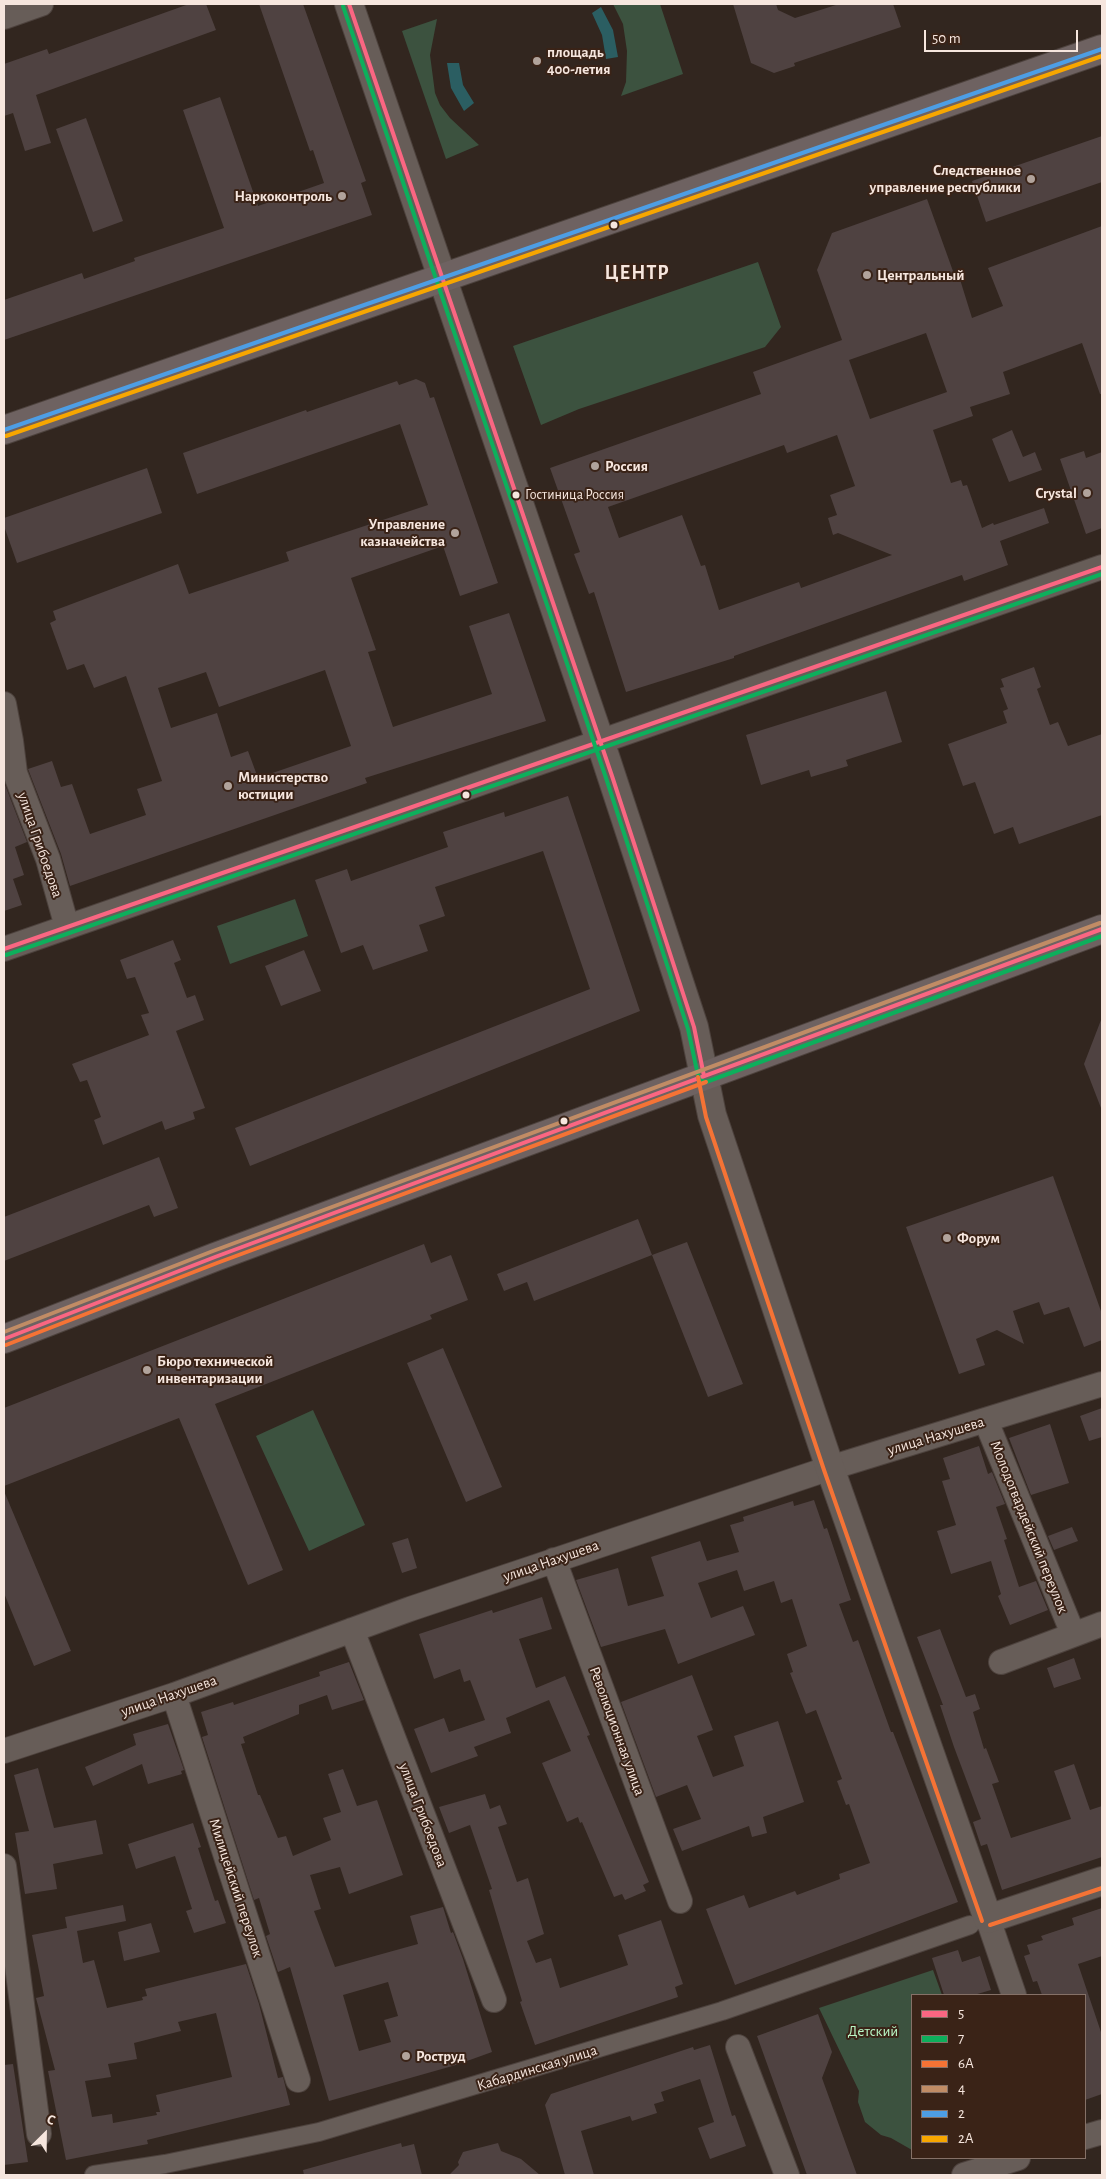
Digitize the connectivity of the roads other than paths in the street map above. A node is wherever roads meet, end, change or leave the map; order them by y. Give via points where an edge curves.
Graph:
1 (42, 4) edge
2 (349, 4) edge
3 (4, 17) edge
4 (1102, 49) edge
5 (442, 278) junction
6 (4, 430) edge
7 (1102, 567) edge
8 (4, 704) edge
9 (600, 741) junction
10 (67, 927) junction
11 (1102, 928) edge
12 (4, 949) edge
13 (704, 1076) junction
14 (4, 1338) edge
15 (1102, 1384) edge
16 (986, 1421) junction
17 (830, 1468) junction
18 (554, 1560) junction
19 (1102, 1624) edge
20 (352, 1630) junction
21 (1073, 1634) junction
22 (1001, 1662) dead end
23 (174, 1695) junction
24 (4, 1750) edge
25 (4, 1866) edge
26 (1102, 1881) edge
27 (680, 1901) dead end
28 (979, 1922) junction
29 (8, 1923) edge
30 (1014, 1994) edge
31 (494, 2000) dead end
32 (738, 2046) dead end
33 (298, 2080) dead end
34 (1102, 2132) edge
35 (39, 2134) dead end
36 (1086, 2137) edge
37 (1015, 2159) edge
38 (94, 2175) edge
39 (787, 2175) edge
40 (964, 2175) edge

1 - 3 street
2 - 5 street
4 - 5 main road
5 - 6 main road
5 - 9 street
7 - 9 street
8 - 10 street, улица Грибоедова via 15,773 48,860
9 - 10 street
9 - 13 street via 694,1027
10 - 12 street
11 - 13 main road
13 - 14 main road
13 - 17 street via 712,1115
15 - 16 street, улица Нахушева
16 - 17 street, улица Нахушева
16 - 21 street, Молодогвардейский переулок
17 - 18 street, улица Нахушева
17 - 28 street
18 - 20 street, улица Нахушева
18 - 27 street, Революционная улица
19 - 21 street
20 - 23 street, улица Нахушева
20 - 31 street, улица Грибоедова
21 - 22 street
23 - 24 street, улица Нахушева
23 - 33 street, Милицейский переулок
25 - 29 street
26 - 28 street, Кабардинская улица
28 - 30 street
28 - 38 street, Кабардинская улица via 722,2011 319,2132 165,2164
29 - 35 street
32 - 39 street
34 - 36 street
37 - 40 street

